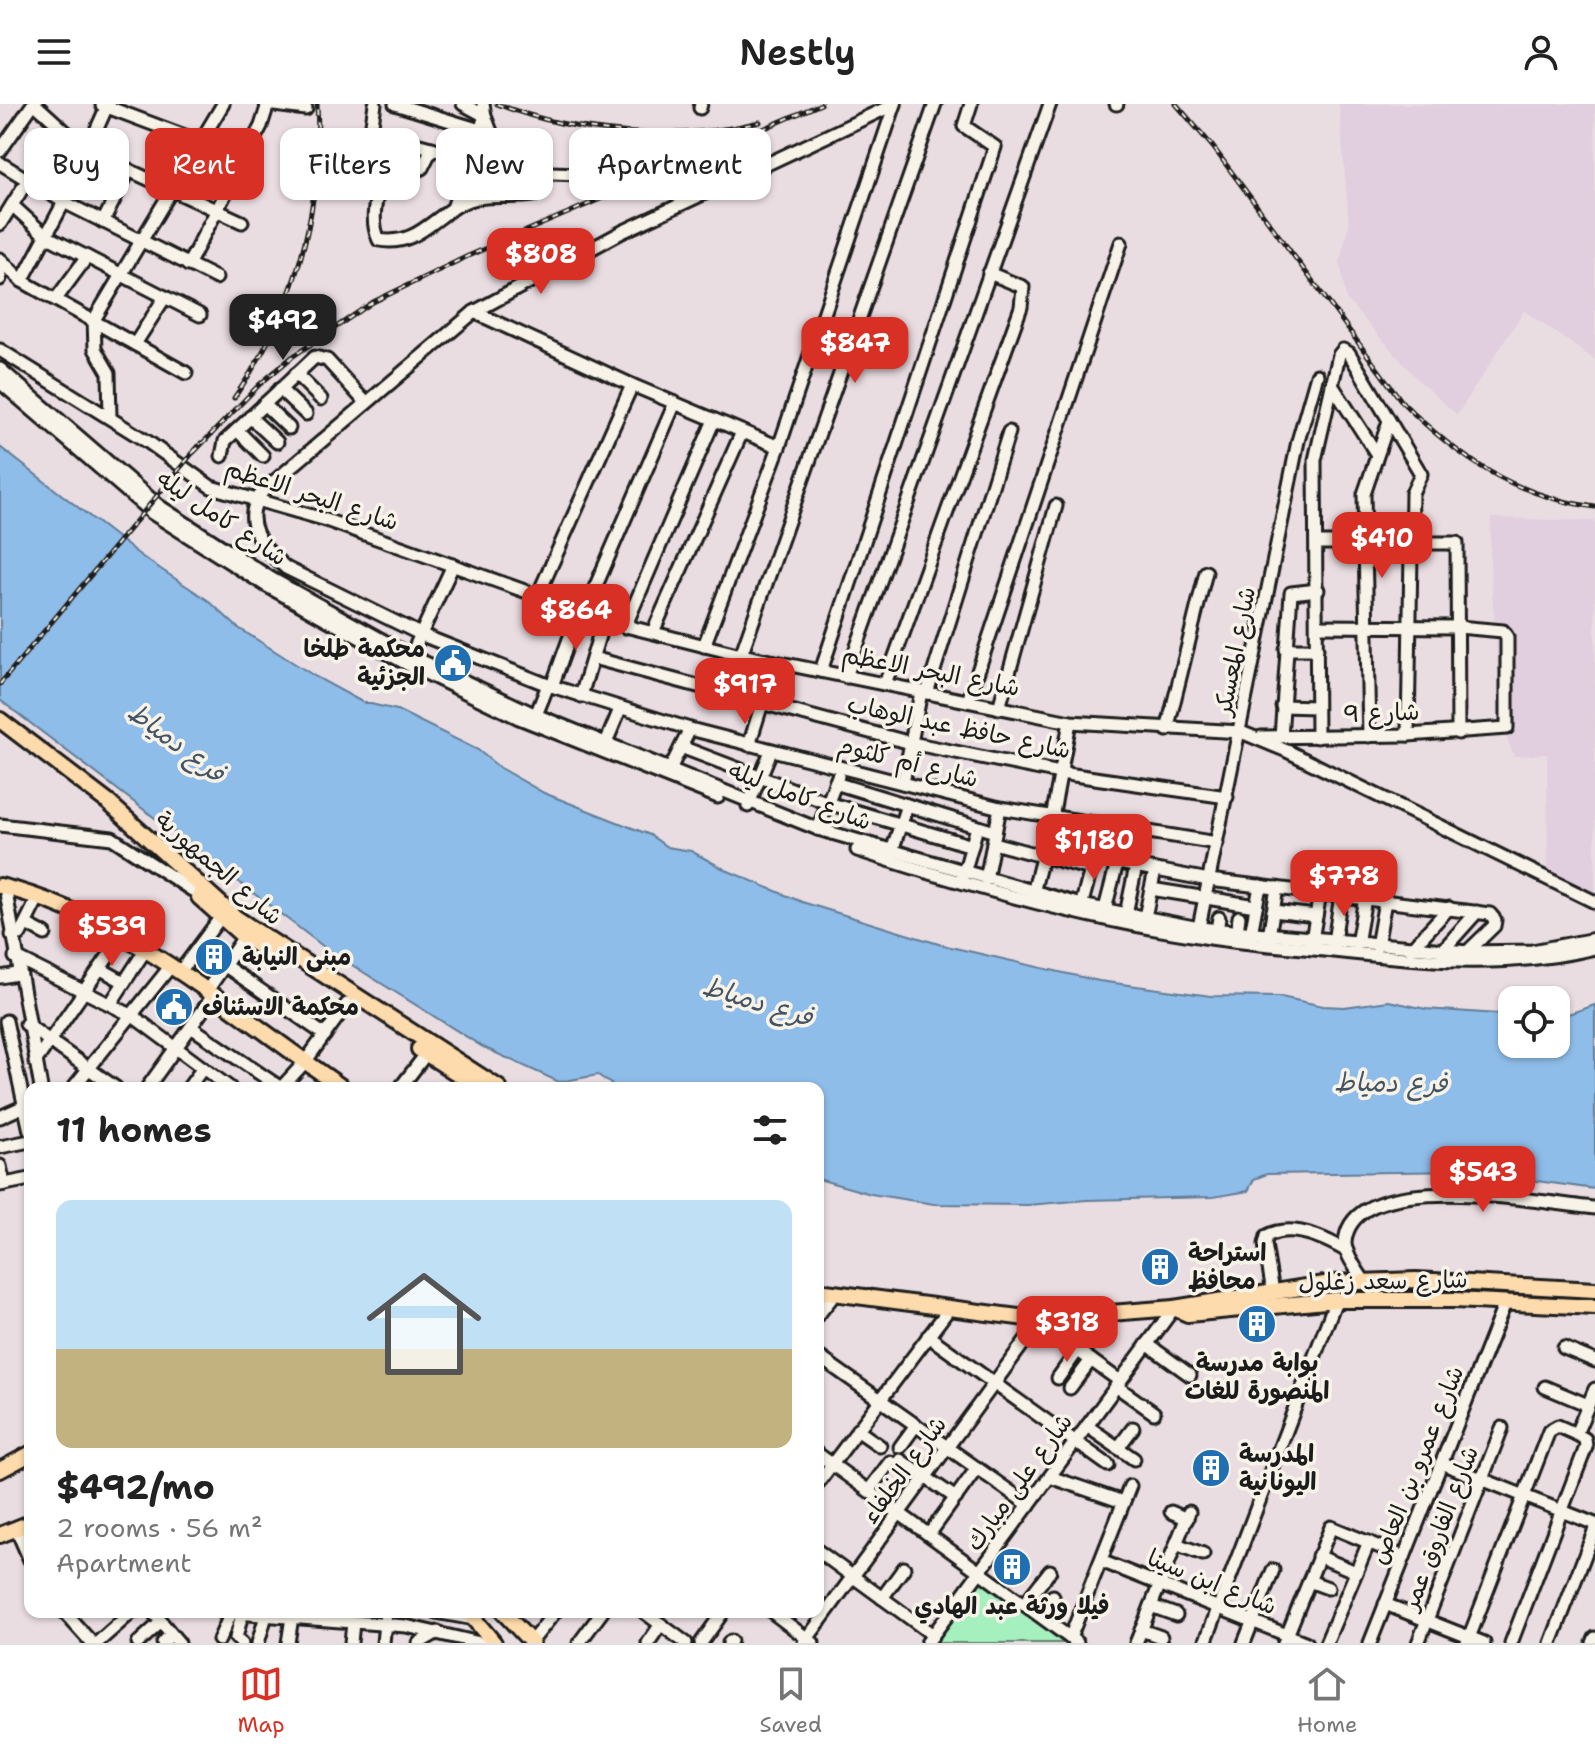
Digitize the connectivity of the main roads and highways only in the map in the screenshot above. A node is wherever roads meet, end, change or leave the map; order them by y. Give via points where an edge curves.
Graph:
1 (0, 720) edge
2 (0, 730) edge
3 (2, 887) edge
4 (334, 1082) edge
5 (470, 1082) edge
6 (490, 1082) edge
7 (1573, 1289) junction
8 (1595, 1290) edge
9 (824, 1292) edge
10 (1590, 1305) edge
11 (1174, 1308) junction
12 (0, 1450) edge
13 (24, 1457) edge
14 (2, 1469) edge
15 (23, 1526) edge
16 (0, 1535) edge
17 (473, 1618) edge
18 (508, 1618) edge
19 (494, 1643) edge
20 (531, 1643) edge

1 - 6 main road, شارع الجمهورية via 109,803 236,918
2 - 5 main road, شارع الجمهورية via 113,817 244,937
3 - 4 main road via 38,898 121,938
7 - 8 main road, شارع سعد زغلول
7 - 10 main road via 1571,1295
7 - 11 main road, شارع سعد زغلول via 1364,1281
9 - 11 main road, شارع سعد زغلول via 1036,1321
10 - 11 main road, شارع سعد زغلول via 1336,1300 1188,1314
12 - 14 main road
13 - 14 main road
15 - 16 main road
17 - 19 main road
18 - 20 main road

